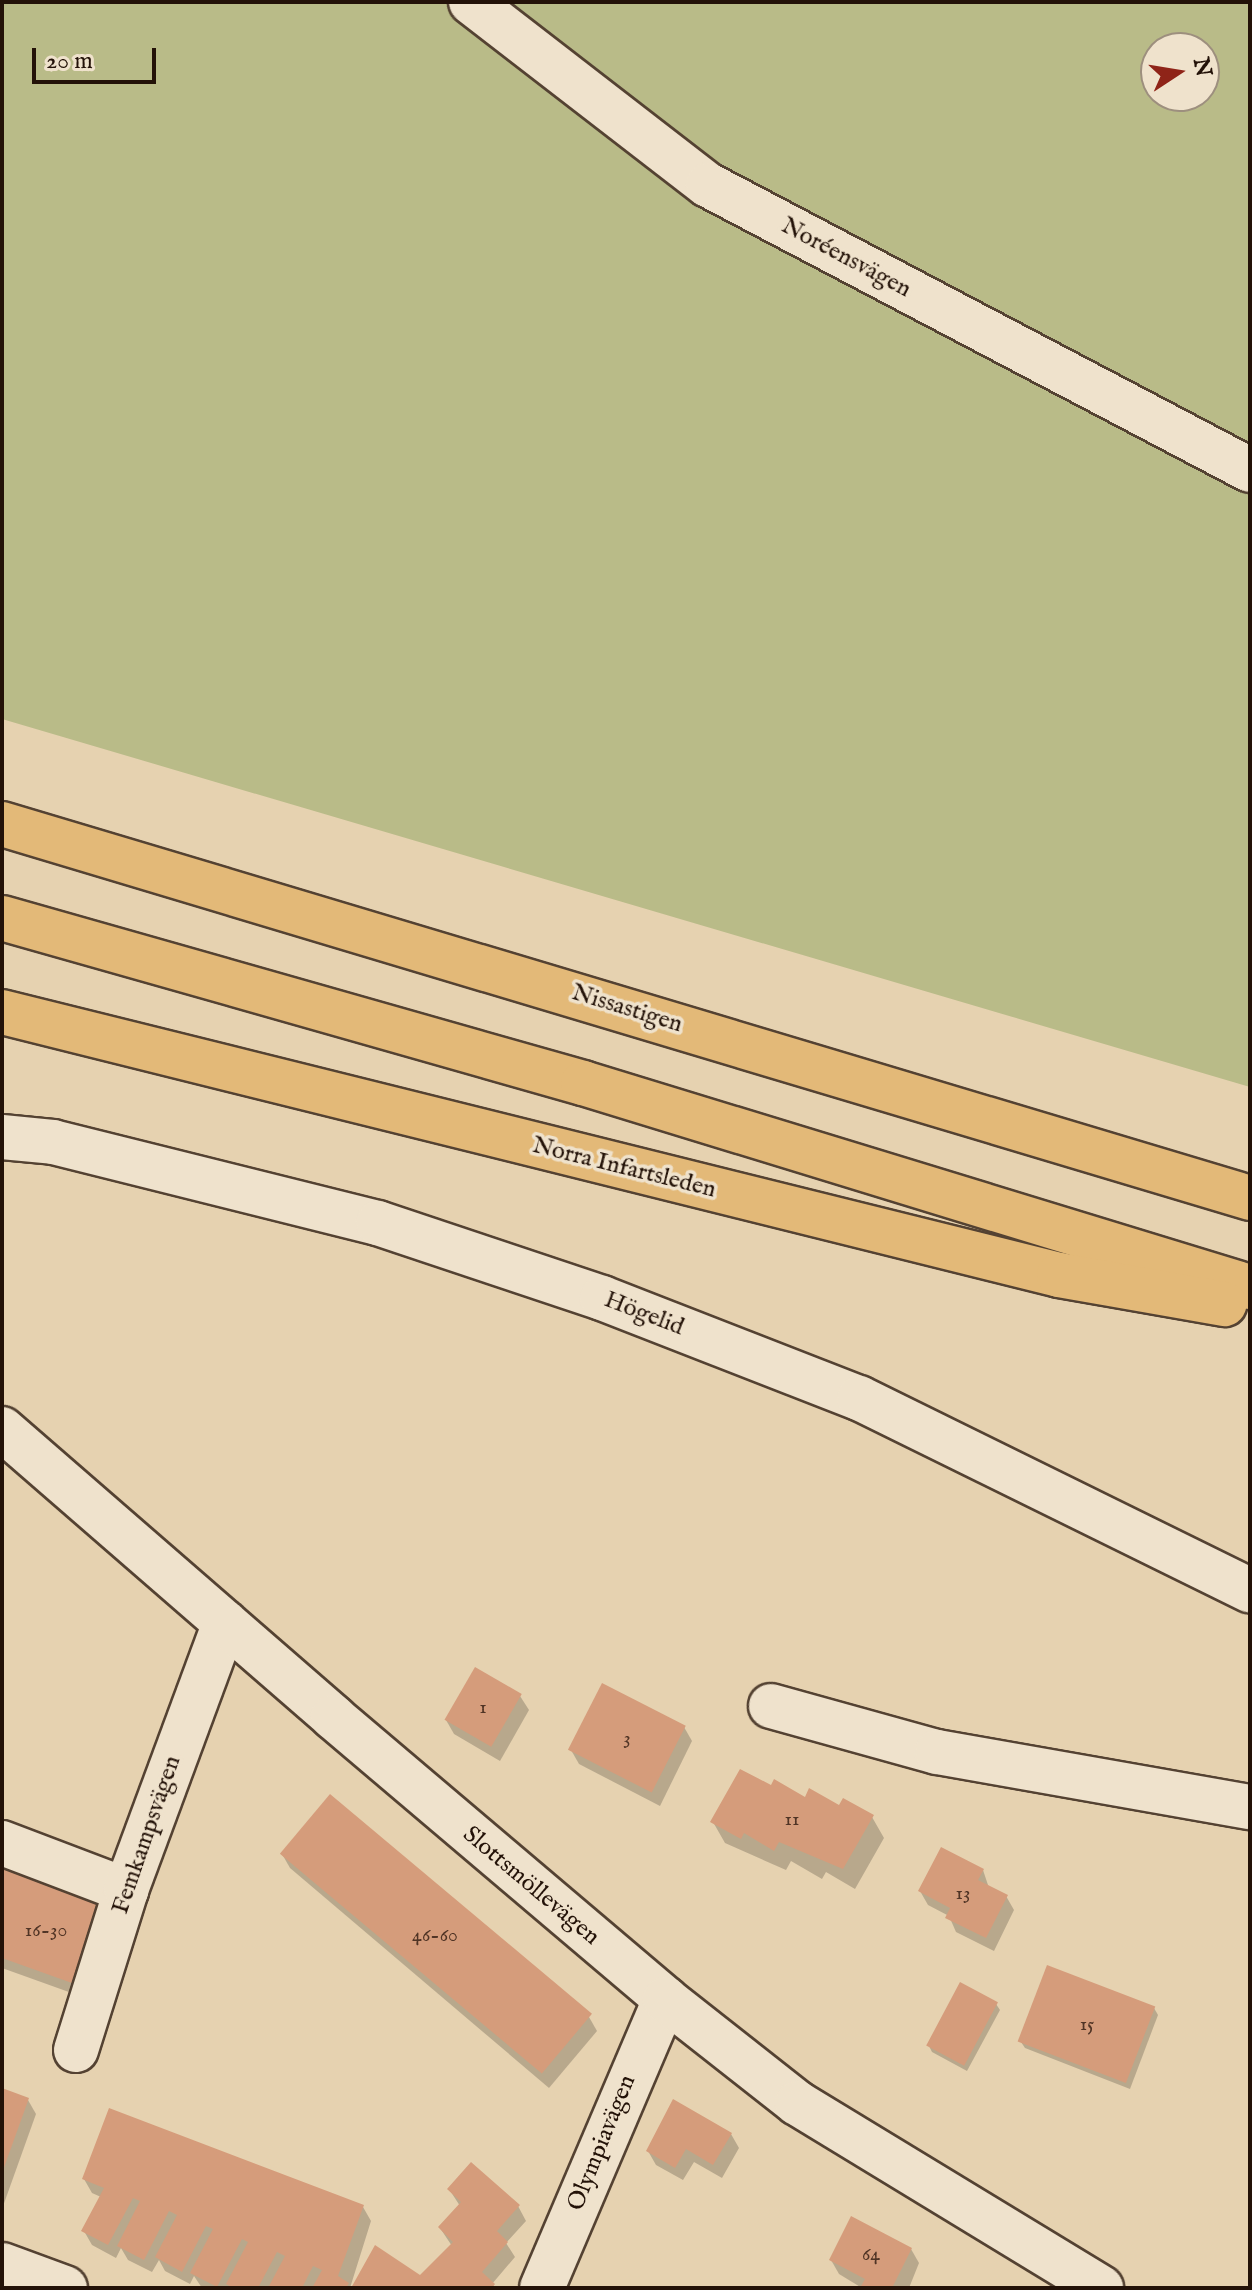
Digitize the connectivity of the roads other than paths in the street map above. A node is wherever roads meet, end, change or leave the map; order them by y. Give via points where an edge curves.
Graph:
1 (471, 2) edge
2 (1250, 470) edge
3 (2, 824) edge
4 (2, 918) edge
5 (2, 1012) edge
6 (2, 1137) edge
7 (1250, 1198) edge
8 (1250, 1287) edge
9 (1250, 1309) edge
10 (2, 1429) edge
11 (1250, 1590) edge
12 (225, 1623) junction
13 (771, 1706) dead end
14 (1250, 1807) edge
15 (2, 1843) edge
16 (126, 1890) junction
17 (665, 1999) junction
18 (76, 2050) dead end
19 (2, 2265) edge
20 (65, 2288) edge
21 (542, 2288) edge
22 (1101, 2288) edge

1 - 2 street, Noréensvägen via 708,185
3 - 7 highway, Nissastigen
4 - 8 highway via 583,1083
5 - 9 highway, Norra Infartsleden via 1044,1271
6 - 11 street, Högelid via 53,1142 378,1223 602,1298 873,1405
10 - 12 street, Slottsmöllevägen
12 - 16 street, Femkampsvägen
12 - 17 street, Slottsmöllevägen
13 - 14 street via 937,1752
15 - 16 street
16 - 18 street, Femkampsvägen
17 - 21 street, Olympiavägen
17 - 22 street, Slottsmöllevägen via 797,2103
19 - 20 street

